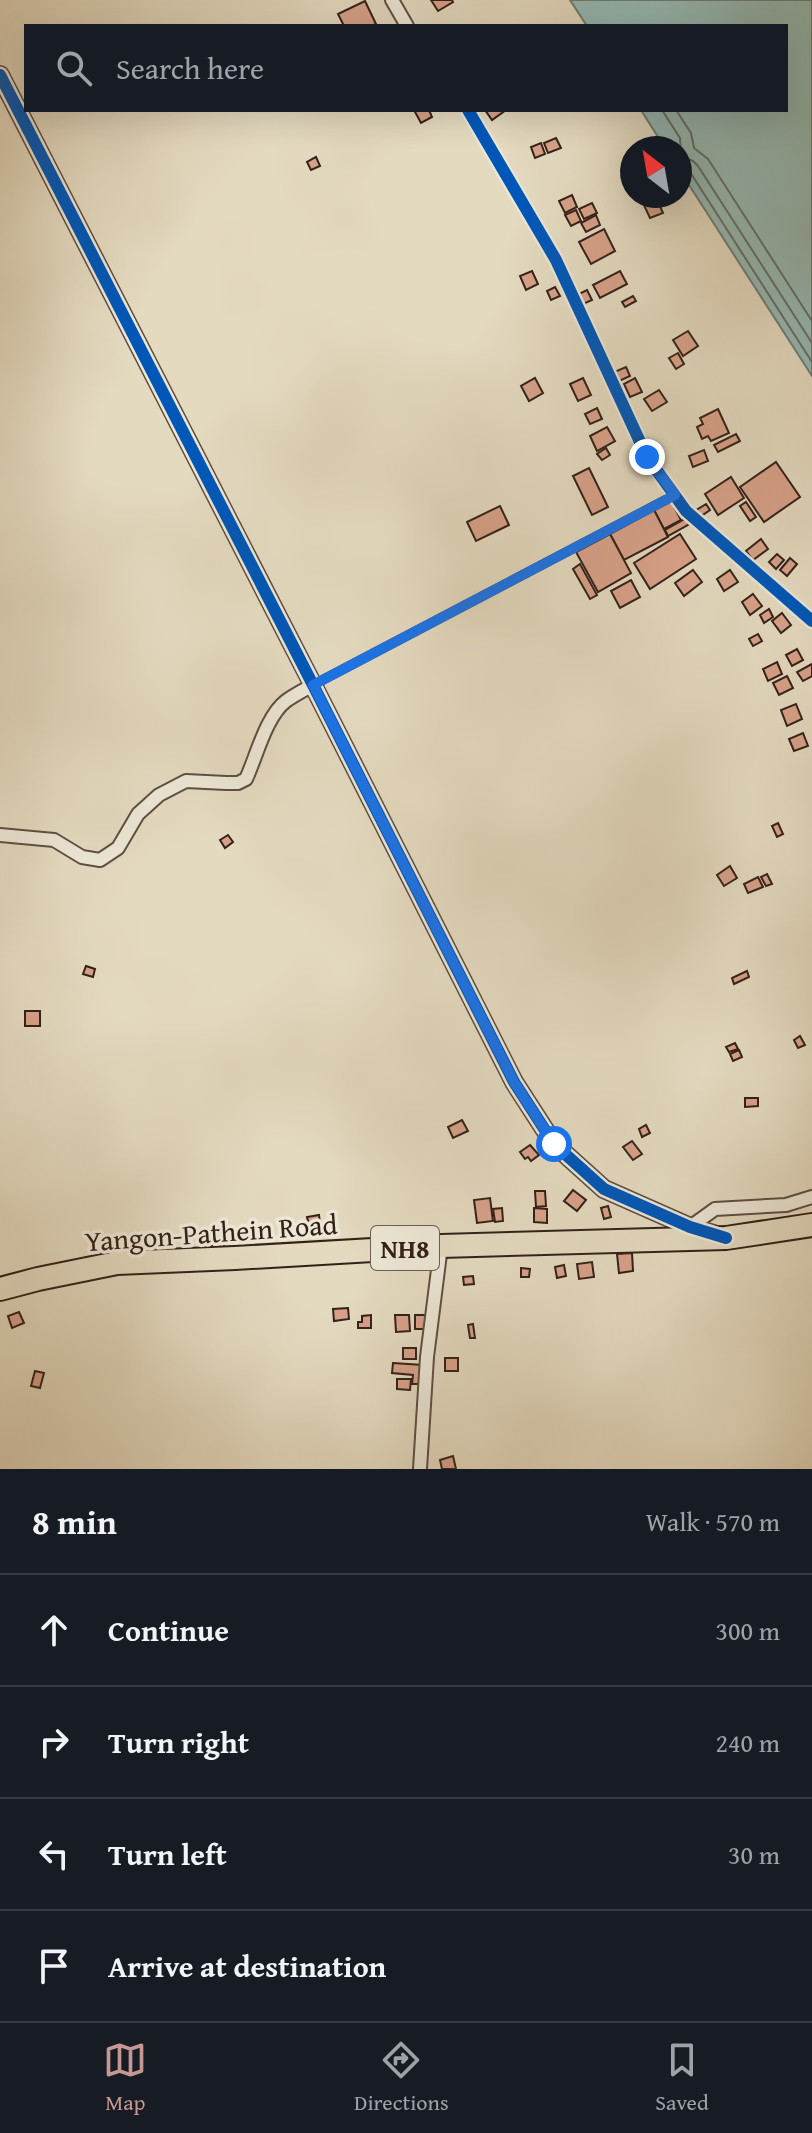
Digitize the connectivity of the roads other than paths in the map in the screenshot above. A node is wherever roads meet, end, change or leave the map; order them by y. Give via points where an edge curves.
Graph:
1 (392, 0) edge
2 (406, 24) edge
3 (0, 75) edge
4 (469, 112) edge
5 (675, 495) junction
6 (812, 621) edge
7 (313, 685) junction
8 (0, 835) edge
9 (812, 1197) edge
10 (812, 1225) edge
11 (690, 1227) junction
12 (726, 1238) junction
13 (441, 1246) junction
14 (0, 1289) edge
15 (420, 1469) edge

1 - 2 street
3 - 7 street
4 - 5 street via 556,260 647,457
5 - 6 street via 686,511
5 - 7 lane
7 - 8 street via 283,702 261,737 246,779 186,781 159,795 138,814 118,848 100,860 82,857 54,840
7 - 11 street via 514,1082 554,1144 604,1189
9 - 11 street via 786,1205 715,1209
10 - 12 highway, Yangon-Pathein Road / NH8
11 - 12 street
12 - 13 highway, Yangon-Pathein Road / NH8
13 - 14 highway, Yangon-Pathein Road / NH8 via 117,1263
13 - 15 street

